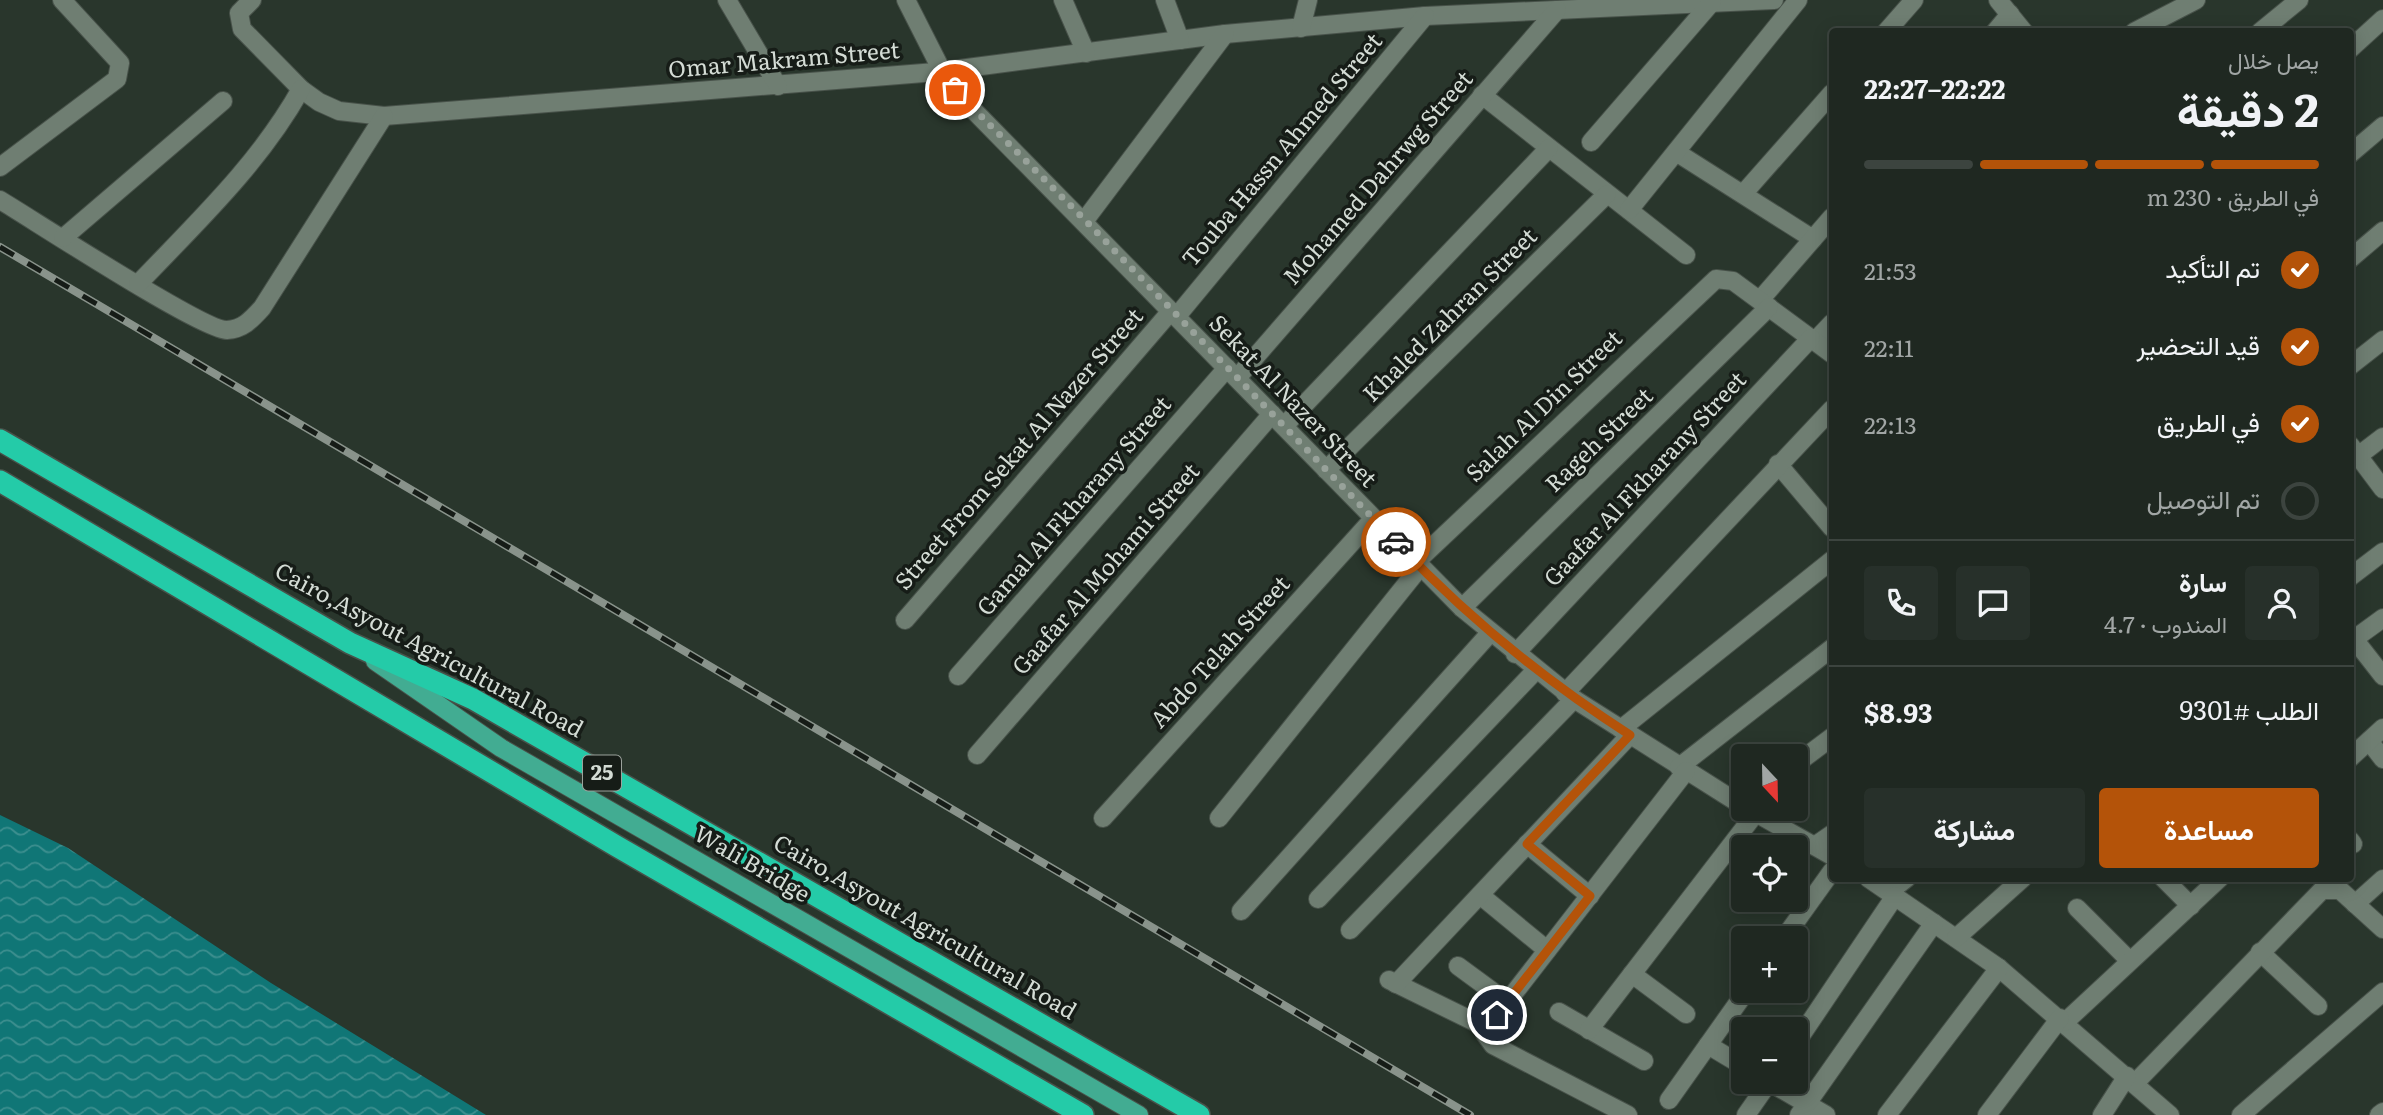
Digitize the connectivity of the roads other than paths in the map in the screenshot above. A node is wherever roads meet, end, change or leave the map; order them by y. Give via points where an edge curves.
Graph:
1 (62, 0) edge
2 (252, 0) edge
3 (727, 0) edge
4 (906, 0) edge
5 (1063, 0) edge
6 (1164, 0) edge
7 (1308, 0) edge
8 (1443, 0) edge
9 (1774, 0) edge
10 (1798, 0) edge
11 (1914, 0) edge
12 (1998, 0) edge
13 (2196, 0) edge
14 (2299, 0) edge
15 (1737, 1) edge
16 (1712, 2) edge
17 (1557, 10) junction
18 (2010, 14) junction
19 (1428, 15) junction
20 (2383, 19) edge
21 (1301, 28) junction
22 (1890, 28) edge
23 (1998, 28) edge
24 (2021, 28) edge
25 (2142, 28) edge
26 (2265, 28) edge
27 (1225, 34) junction
28 (1180, 40) junction
29 (2354, 45) edge
30 (1086, 53) junction
31 (939, 71) junction
32 (778, 86) junction
33 (301, 89) junction
34 (1482, 95) junction
35 (1829, 96) edge
36 (223, 101) dead end
37 (384, 116) junction
38 (2383, 126) edge
39 (1591, 142) dead end
40 (1549, 148) junction
41 (2354, 151) edge
42 (1676, 152) junction
43 (0, 167) edge
44 (1607, 194) junction
45 (1743, 194) junction
46 (0, 200) edge
47 (1629, 210) junction
48 (1085, 220) junction
49 (1829, 220) edge
50 (2383, 231) edge
51 (63, 238) junction
52 (1813, 239) junction
53 (1686, 255) dead end
54 (2354, 255) edge
55 (138, 284) junction
56 (1765, 303) junction
57 (1174, 313) junction
58 (1829, 326) edge
59 (1813, 339) junction
60 (2383, 340) edge
61 (1829, 352) edge
62 (2354, 363) edge
63 (1232, 373) junction
64 (1829, 412) edge
65 (1278, 420) junction
66 (2383, 437) edge
67 (0, 440) edge
68 (2355, 456) edge
69 (1778, 464) junction
70 (1326, 470) junction
71 (0, 481) edge
72 (2383, 489) edge
73 (1373, 519) junction
74 (1829, 524) edge
75 (2383, 552) edge
76 (1829, 563) edge
77 (1418, 565) junction
78 (2354, 574) edge
79 (1462, 608) junction
80 (2383, 618) edge
81 (905, 620) dead end
82 (1490, 633) junction
83 (2354, 640) edge
84 (350, 643) junction
85 (2354, 643) edge
86 (1829, 650) edge
87 (1515, 654) junction
88 (1536, 670) junction
89 (958, 676) dead end
90 (2383, 676) edge
91 (1569, 696) junction
92 (2383, 728) edge
93 (1626, 732) junction
94 (1829, 739) edge
95 (2369, 741) junction
96 (2354, 754) edge
97 (977, 755) dead end
98 (1808, 755) edge
99 (2383, 759) edge
100 (1682, 769) junction
101 (1731, 798) edge
102 (1103, 818) dead end
103 (1219, 818) dead end
104 (1736, 821) edge
105 (1772, 821) edge
106 (1829, 836) edge
107 (1527, 844) junction
108 (1816, 845) junction
109 (1829, 854) edge
110 (1829, 875) edge
111 (2383, 879) edge
112 (1874, 882) edge
113 (1903, 882) edge
114 (2019, 882) edge
115 (2168, 882) edge
116 (2216, 882) edge
117 (1892, 894) junction
118 (1480, 895) junction
119 (1590, 896) junction
120 (1318, 900) dead end
121 (2351, 901) junction
122 (2190, 906) junction
123 (2077, 908) dead end
124 (1241, 911) dead end
125 (1934, 923) junction
126 (1793, 926) edge
127 (2383, 929) edge
128 (1350, 930) dead end
129 (1956, 938) junction
130 (1547, 950) junction
131 (2260, 952) junction
132 (2130, 961) junction
133 (1458, 966) dead end
134 (1998, 968) junction
135 (1632, 974) junction
136 (2383, 992) edge
137 (1507, 1002) junction
138 (1738, 1003) edge
139 (2318, 1006) dead end
140 (1559, 1012) dead end
141 (1686, 1014) dead end
142 (2062, 1020) junction
143 (1808, 1024) edge
144 (1487, 1028) junction
145 (1589, 1030) junction
146 (1708, 1045) junction
147 (1731, 1059) edge
148 (1644, 1061) dead end
149 (2131, 1079) junction
150 (1761, 1094) edge
151 (1784, 1094) edge
152 (1669, 1101) dead end
153 (1802, 1109) edge
154 (1083, 1115) edge
155 (1139, 1115) edge
156 (1199, 1115) edge
157 (1628, 1115) edge
158 (1746, 1115) edge
159 (1826, 1115) edge
160 (1887, 1115) edge
161 (1987, 1115) edge
162 (2102, 1115) edge
163 (2170, 1115) edge
164 (2241, 1115) edge

1 - 43 street via 120,63 121,72
2 - 33 street, Omar Makram Street via 240,13 242,30
3 - 32 street
4 - 31 street, Sekat Al Nazer Street
5 - 30 street
6 - 28 street
7 - 21 street
8 - 19 street, Touba Hassn Ahmed Street
9 - 15 street, Omar Makram Street
10 - 42 street
11 - 22 street
12 - 18 street
13 - 25 street
14 - 26 street
15 - 16 street, Omar Makram Street
16 - 17 street, Omar Makram Street
16 - 39 street
17 - 19 street, Omar Makram Street
17 - 34 street, Mohamed Dahrwg Street
18 - 23 street
18 - 24 street
19 - 21 street, Omar Makram Street
19 - 57 street, Touba Hassn Ahmed Street
20 - 29 street
21 - 27 street, Omar Makram Street
27 - 28 street, Omar Makram Street
27 - 48 street
28 - 30 street, Omar Makram Street
30 - 31 street, Omar Makram Street
31 - 32 street, Omar Makram Street
31 - 48 street, Sekat Al Nazer Street
32 - 37 street, Omar Makram Street
33 - 37 street, Omar Makram Street via 339,111
33 - 55 street via 251,165
34 - 40 street
34 - 63 street, Mohamed Dahrwg Street
35 - 45 street
36 - 51 street
37 - 55 street via 262,309 246,325 225,330 214,326
38 - 41 street
40 - 44 street
40 - 65 street, Gaafar Al Mohami Street
42 - 45 street
42 - 47 street
44 - 47 street
44 - 70 street, Khaled Zahran Street
45 - 52 street
46 - 51 street
47 - 53 street
48 - 57 street, Sekat Al Nazer Street
49 - 52 street, Rageh Street
50 - 54 street
51 - 55 street
52 - 56 street, Rageh Street
56 - 59 street
56 - 77 street, Salah Al Din Street via 1725,278 1707,284
56 - 79 street, Rageh Street
57 - 63 street, Sekat Al Nazer Street
57 - 81 street, Street From Sekat Al Nazer Street
58 - 59 street, Gaafar Al Fkharany Street
59 - 61 street
59 - 87 street, Gaafar Al Fkharany Street
60 - 62 street
63 - 65 street, Sekat Al Nazer Street
63 - 89 street, Gamal Al Fkharany Street
64 - 69 street
65 - 70 street, Sekat Al Nazer Street
65 - 97 street, Gaafar Al Mohami Street
66 - 68 street
67 - 84 highway, Cairo,Asyout Agricultural Road / 25
68 - 72 street
69 - 74 street
69 - 91 street
70 - 73 street, Sekat Al Nazer Street
71 - 154 highway, 25 via 630,854
73 - 77 street, Sekat Al Nazer Street
73 - 102 street, Abdo Telah Street
75 - 78 street
76 - 93 street
77 - 79 street, Sekat Al Nazer Street
77 - 103 street, Salah Al Din Street
79 - 82 street, Sekat Al Nazer Street
80 - 83 street
82 - 87 street, Sekat Al Nazer Street
82 - 124 street
84 - 155 main road, Wali Bridge via 501,748
84 - 156 highway, Cairo,Asyout Agricultural Road / 25 via 473,699
85 - 90 street
86 - 100 street
87 - 88 street, Sekat Al Nazer Street
88 - 91 street, Sekat Al Nazer Street
88 - 120 street
91 - 93 street, Sekat Al Nazer Street
91 - 128 street
92 - 95 street
93 - 100 street, Sekat Al Nazer Street
93 - 107 street
94 - 98 street
95 - 96 street
95 - 99 street
100 - 101 street, Sekat Al Nazer Street
100 - 119 street
104 - 135 street
105 - 108 street, Sekat Al Nazer Street
106 - 108 street
107 - 118 street
107 - 119 street
108 - 109 street, Sekat Al Nazer Street
110 - 126 street
111 - 121 street
112 - 117 street
113 - 117 street
114 - 129 street
115 - 122 street
116 - 122 street
117 - 125 street
117 - 143 street
118 - 130 street
118 - 144 street via 1393,982
119 - 130 street
121 - 127 street
121 - 131 street via 2340,890 2322,890
122 - 132 street
123 - 132 street
125 - 129 street
125 - 153 street
129 - 134 street
130 - 137 street
131 - 139 street
131 - 149 street
132 - 142 street
133 - 137 street
134 - 142 street
134 - 160 street
135 - 141 street
135 - 145 street
136 - 164 street
137 - 144 street
138 - 146 street
140 - 145 street
142 - 149 street
142 - 161 street
144 - 157 street via 1485,1034 1493,1045
145 - 148 street
146 - 147 street
146 - 152 street
149 - 162 street
149 - 163 street
150 - 158 street
151 - 153 street
153 - 159 street

